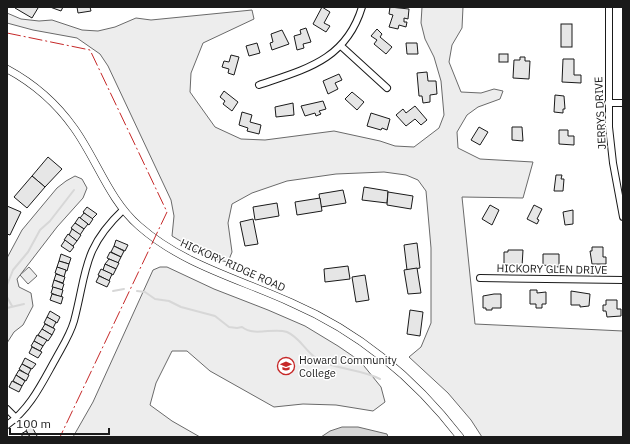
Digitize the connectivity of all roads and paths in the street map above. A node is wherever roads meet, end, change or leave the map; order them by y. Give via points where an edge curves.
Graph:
1 (362, 7) edge
2 (609, 7) edge
3 (341, 46) junction
4 (7, 69) edge
5 (259, 85) dead end
6 (387, 88) dead end
7 (608, 103) junction
8 (623, 103) edge
9 (123, 210) junction
10 (623, 217) edge
11 (480, 278) dead end
12 (623, 280) edge
13 (7, 409) edge
14 (16, 418) junction
15 (7, 425) edge
16 (460, 437) edge

1 - 3 street via 354,27
2 - 7 street, JERRYS DRIVE
3 - 5 street via 322,61 306,69
3 - 6 street
4 - 9 street, HICKORY RIDGE ROAD via 35,88 66,118
7 - 8 street
7 - 10 street, JERRYS DRIVE via 613,163
9 - 14 street via 104,230 94,247 83,276 71,332 37,391
9 - 16 street, HICKORY RIDGE ROAD via 139,226 173,251 293,303 366,345 413,384
11 - 12 street, HICKORY GLEN DRIVE
13 - 14 street
14 - 15 street

